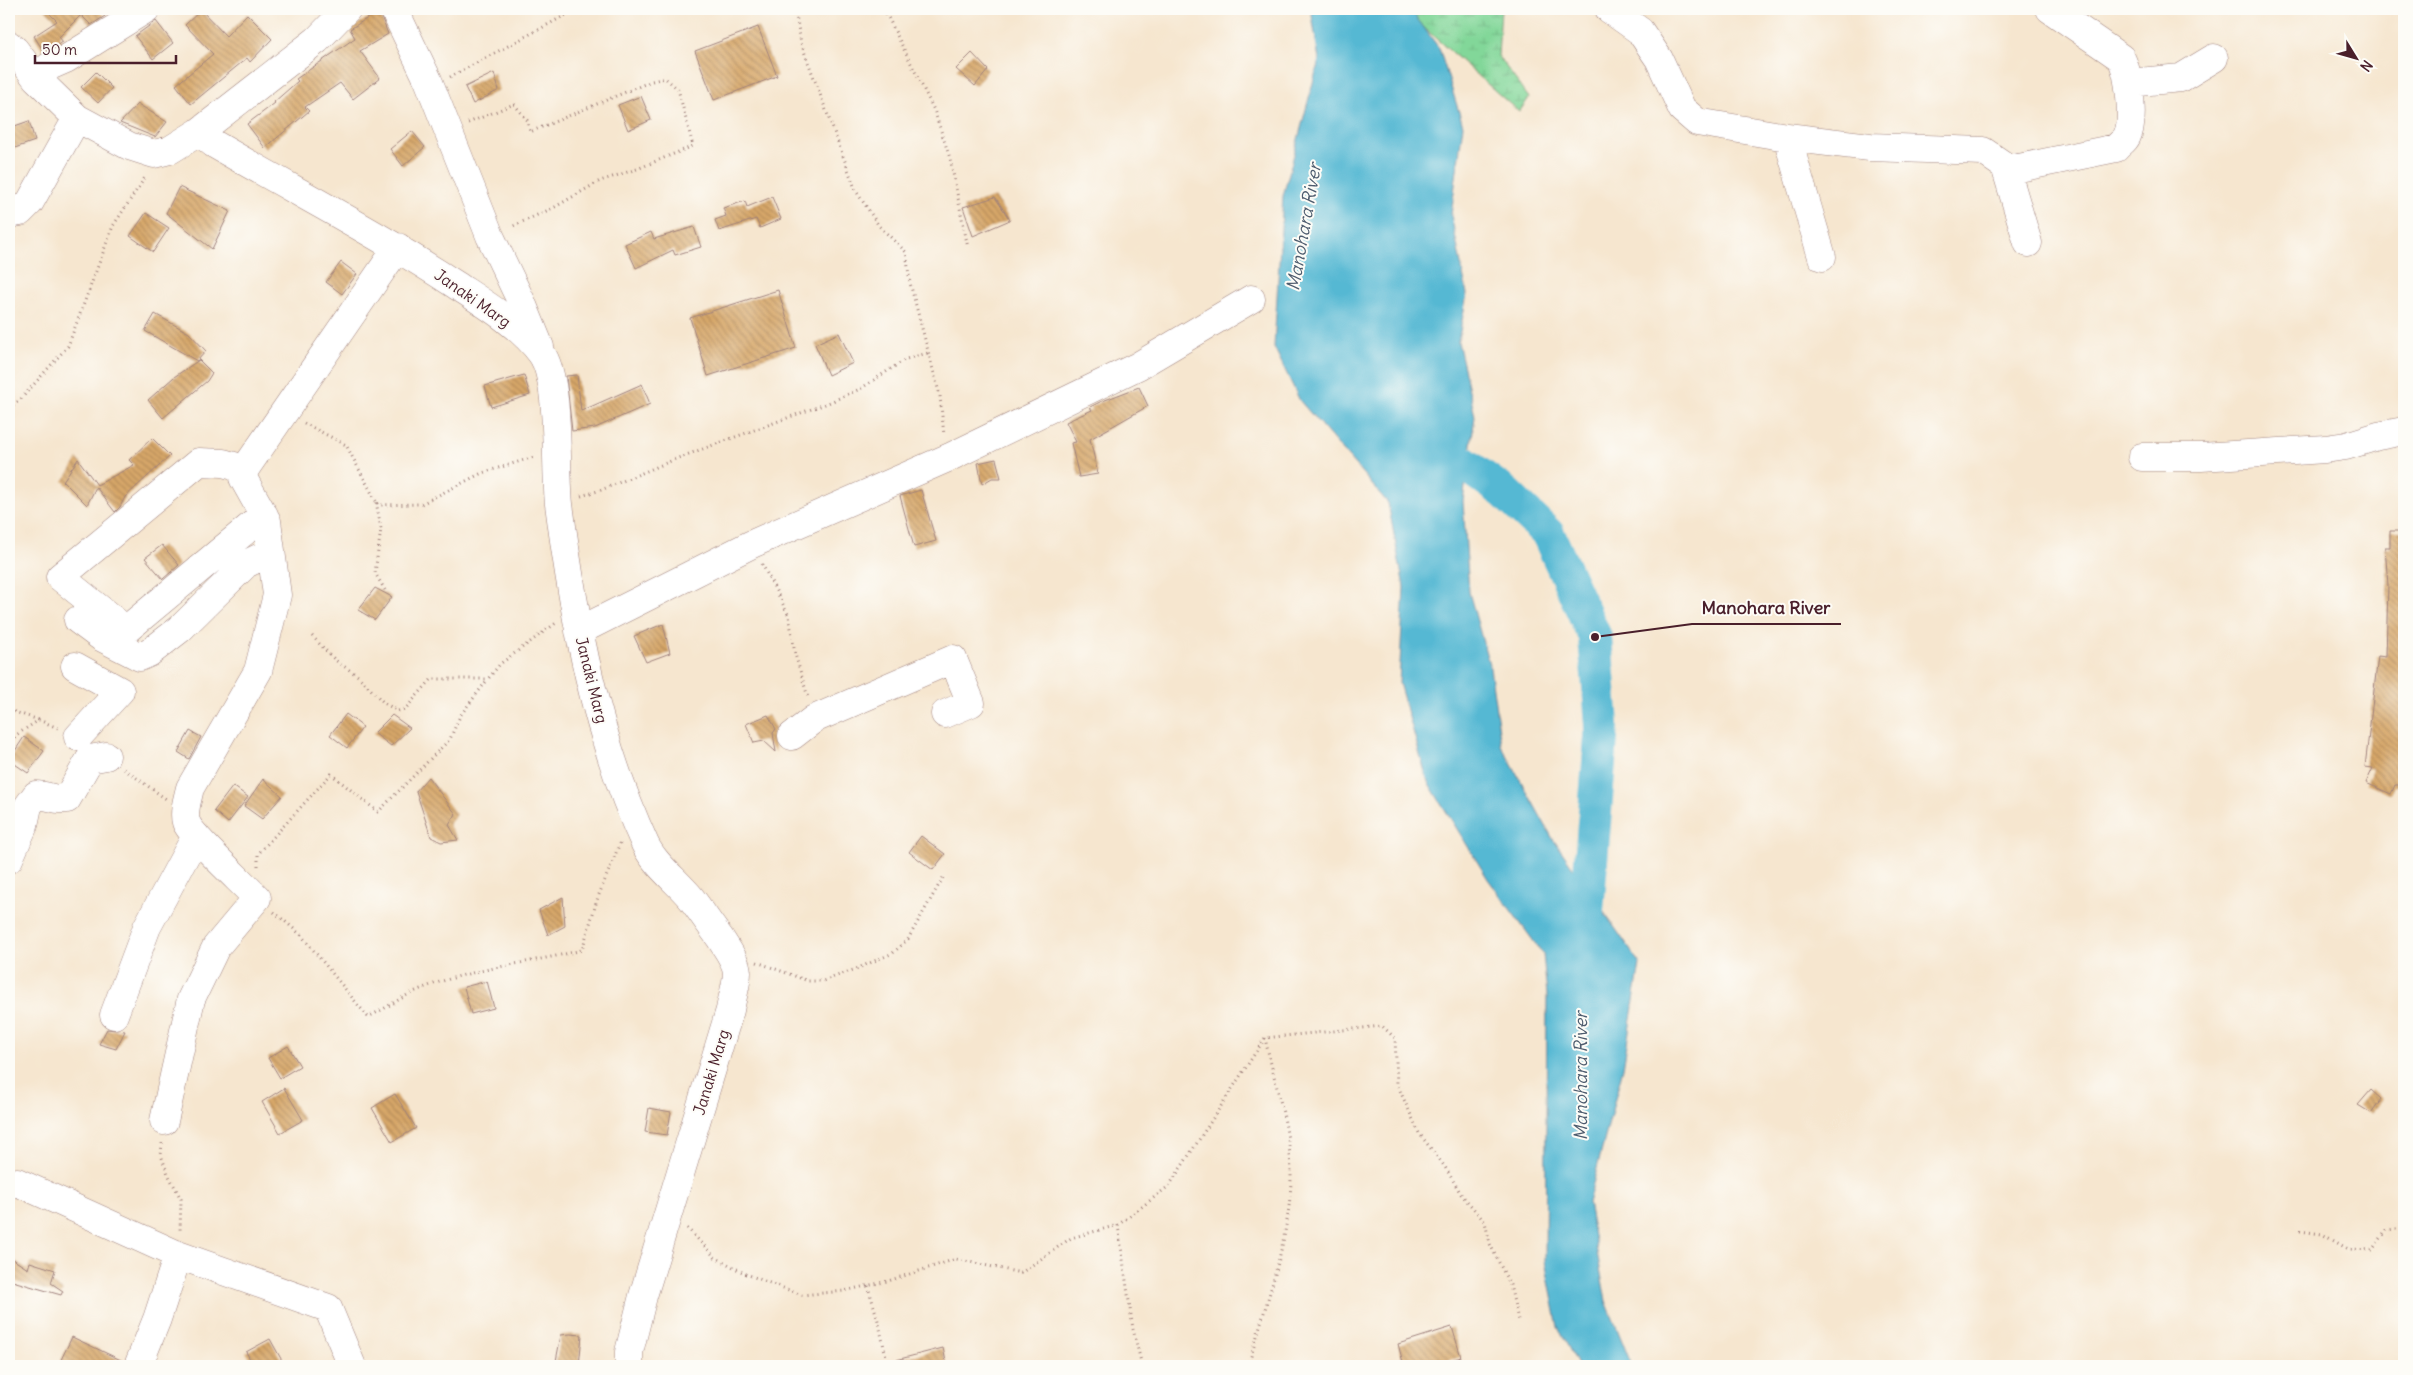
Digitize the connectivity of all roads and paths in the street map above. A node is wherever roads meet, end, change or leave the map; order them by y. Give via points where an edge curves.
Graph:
1 (146, 9) edge
2 (347, 9) edge
3 (394, 9) edge
4 (577, 9) edge
5 (795, 9) edge
6 (884, 9) edge
7 (1609, 9) edge
8 (2050, 9) edge
9 (9, 45) edge
10 (2214, 58) dead end
11 (36, 78) junction
12 (2129, 82) junction
13 (430, 88) junction
14 (77, 118) junction
15 (199, 132) junction
16 (449, 132) junction
17 (1786, 137) junction
18 (154, 154) junction
19 (2005, 166) junction
20 (9, 214) edge
21 (490, 236) junction
22 (2028, 244) dead end
23 (398, 247) junction
24 (968, 248) dead end
25 (1822, 257) dead end
26 (1251, 299) dead end
27 (928, 353) junction
28 (543, 354) junction
29 (9, 408) edge
30 (285, 410) junction
31 (2404, 432) edge
32 (557, 454) junction
33 (950, 457) junction
34 (2142, 457) dead end
35 (245, 469) junction
36 (376, 502) junction
37 (559, 502) junction
38 (264, 516) junction
39 (752, 544) junction
40 (271, 552) junction
41 (385, 590) dead end
42 (78, 620) dead end
43 (578, 621) junction
44 (312, 636) dead end
45 (75, 666) dead end
46 (488, 679) junction
47 (9, 710) edge
48 (945, 714) dead end
49 (814, 719) junction
50 (39, 720) dead end
51 (792, 736) dead end
52 (78, 737) dead end
53 (106, 756) dead end
54 (630, 809) junction
55 (196, 836) junction
56 (9, 860) edge
57 (944, 876) dead end
58 (257, 898) junction
59 (729, 950) junction
60 (114, 1015) dead end
61 (1264, 1038) junction
62 (164, 1121) joint
63 (9, 1185) edge
64 (668, 1207) junction
65 (1118, 1225) junction
66 (2404, 1228) edge
67 (2300, 1231) dead end
68 (178, 1255) junction
69 (868, 1286) junction
70 (1518, 1320) dead end
71 (138, 1366) edge
72 (352, 1366) edge
73 (629, 1366) edge
74 (888, 1366) edge
75 (1142, 1366) edge
76 (1251, 1366) edge

1 - 11 street via 50,66
2 - 15 street via 317,40
3 - 13 street
4 - 13 path
5 - 27 path via 801,43 856,191 879,226 906,252 910,283
6 - 24 path via 934,110 950,158
7 - 17 street via 1640,31 1659,59 1682,109 1697,122
8 - 12 street via 2121,58
9 - 11 street
10 - 12 street via 2181,78
11 - 14 street
12 - 19 street via 2130,127 2127,137 2116,148 2019,168
13 - 16 street
14 - 18 street via 129,146
14 - 20 street via 30,202 20,212
15 - 18 street via 170,150
15 - 23 street, Janaki Marg via 222,149
16 - 21 street
16 - 21 path via 514,104 527,120 530,132 652,81 665,78 678,88 693,146 600,180 555,208
17 - 19 street via 1870,147 1976,151
17 - 25 street
18 - 29 path via 148,173 113,226 68,346
19 - 22 street
21 - 28 street
23 - 28 street, Janaki Marg via 490,307
23 - 30 street
26 - 33 street via 1138,366
27 - 33 path via 940,396 943,431
27 - 37 path via 906,359 860,389 828,403 601,490
28 - 32 street, Janaki Marg via 551,377
30 - 35 street
30 - 36 path via 313,429 346,445
31 - 34 street via 2325,449 2201,457
32 - 36 path via 530,458 482,473 421,504 380,505
32 - 37 street, Janaki Marg
33 - 39 street
35 - 38 street via 243,478
35 - 38 street via 223,463 199,462 60,577 126,630
36 - 41 path via 381,529 375,573
37 - 43 street, Janaki Marg
38 - 40 street
39 - 43 street
39 - 49 path via 789,616 795,654
40 - 42 street via 246,564 180,629 149,654 140,657 101,637
40 - 55 street via 277,595 258,671 190,788 186,822
43 - 46 path via 528,642 500,664
43 - 54 street, Janaki Marg via 591,688
44 - 46 path via 358,676 384,704 398,711 405,709 432,679
45 - 52 street via 120,692
46 - 58 path via 460,716 450,739 378,812 331,774 258,854
47 - 50 path
48 - 49 street via 971,703 953,660
49 - 51 street
53 - 56 street via 90,759 67,799 57,801 46,795 36,795 28,806
54 - 58 path via 582,950 500,966 419,989 368,1018 301,935
54 - 59 street, Janaki Marg via 649,852 691,899
55 - 58 street
55 - 60 street via 147,927
57 - 59 path via 908,939 893,953 856,970 823,981 808,981
58 - 62 street via 216,947 191,999
59 - 64 street, Janaki Marg via 737,971 730,1010
61 - 65 path via 1169,1186
61 - 70 path via 1382,1026 1395,1038 1397,1084 1419,1133 1461,1194 1485,1222 1490,1244 1510,1285
61 - 76 path via 1285,1129 1291,1172 1285,1230
62 - 68 path via 161,1155 181,1199
63 - 68 street via 17,1182
64 - 69 path via 715,1257 746,1274 802,1295
64 - 73 street, Janaki Marg via 629,1352
65 - 69 path via 1071,1238 1021,1273 956,1258
65 - 75 path via 1133,1329
66 - 67 path via 2387,1230 2372,1250 2348,1249 2322,1234
68 - 71 street
68 - 72 street via 328,1308
69 - 74 path

